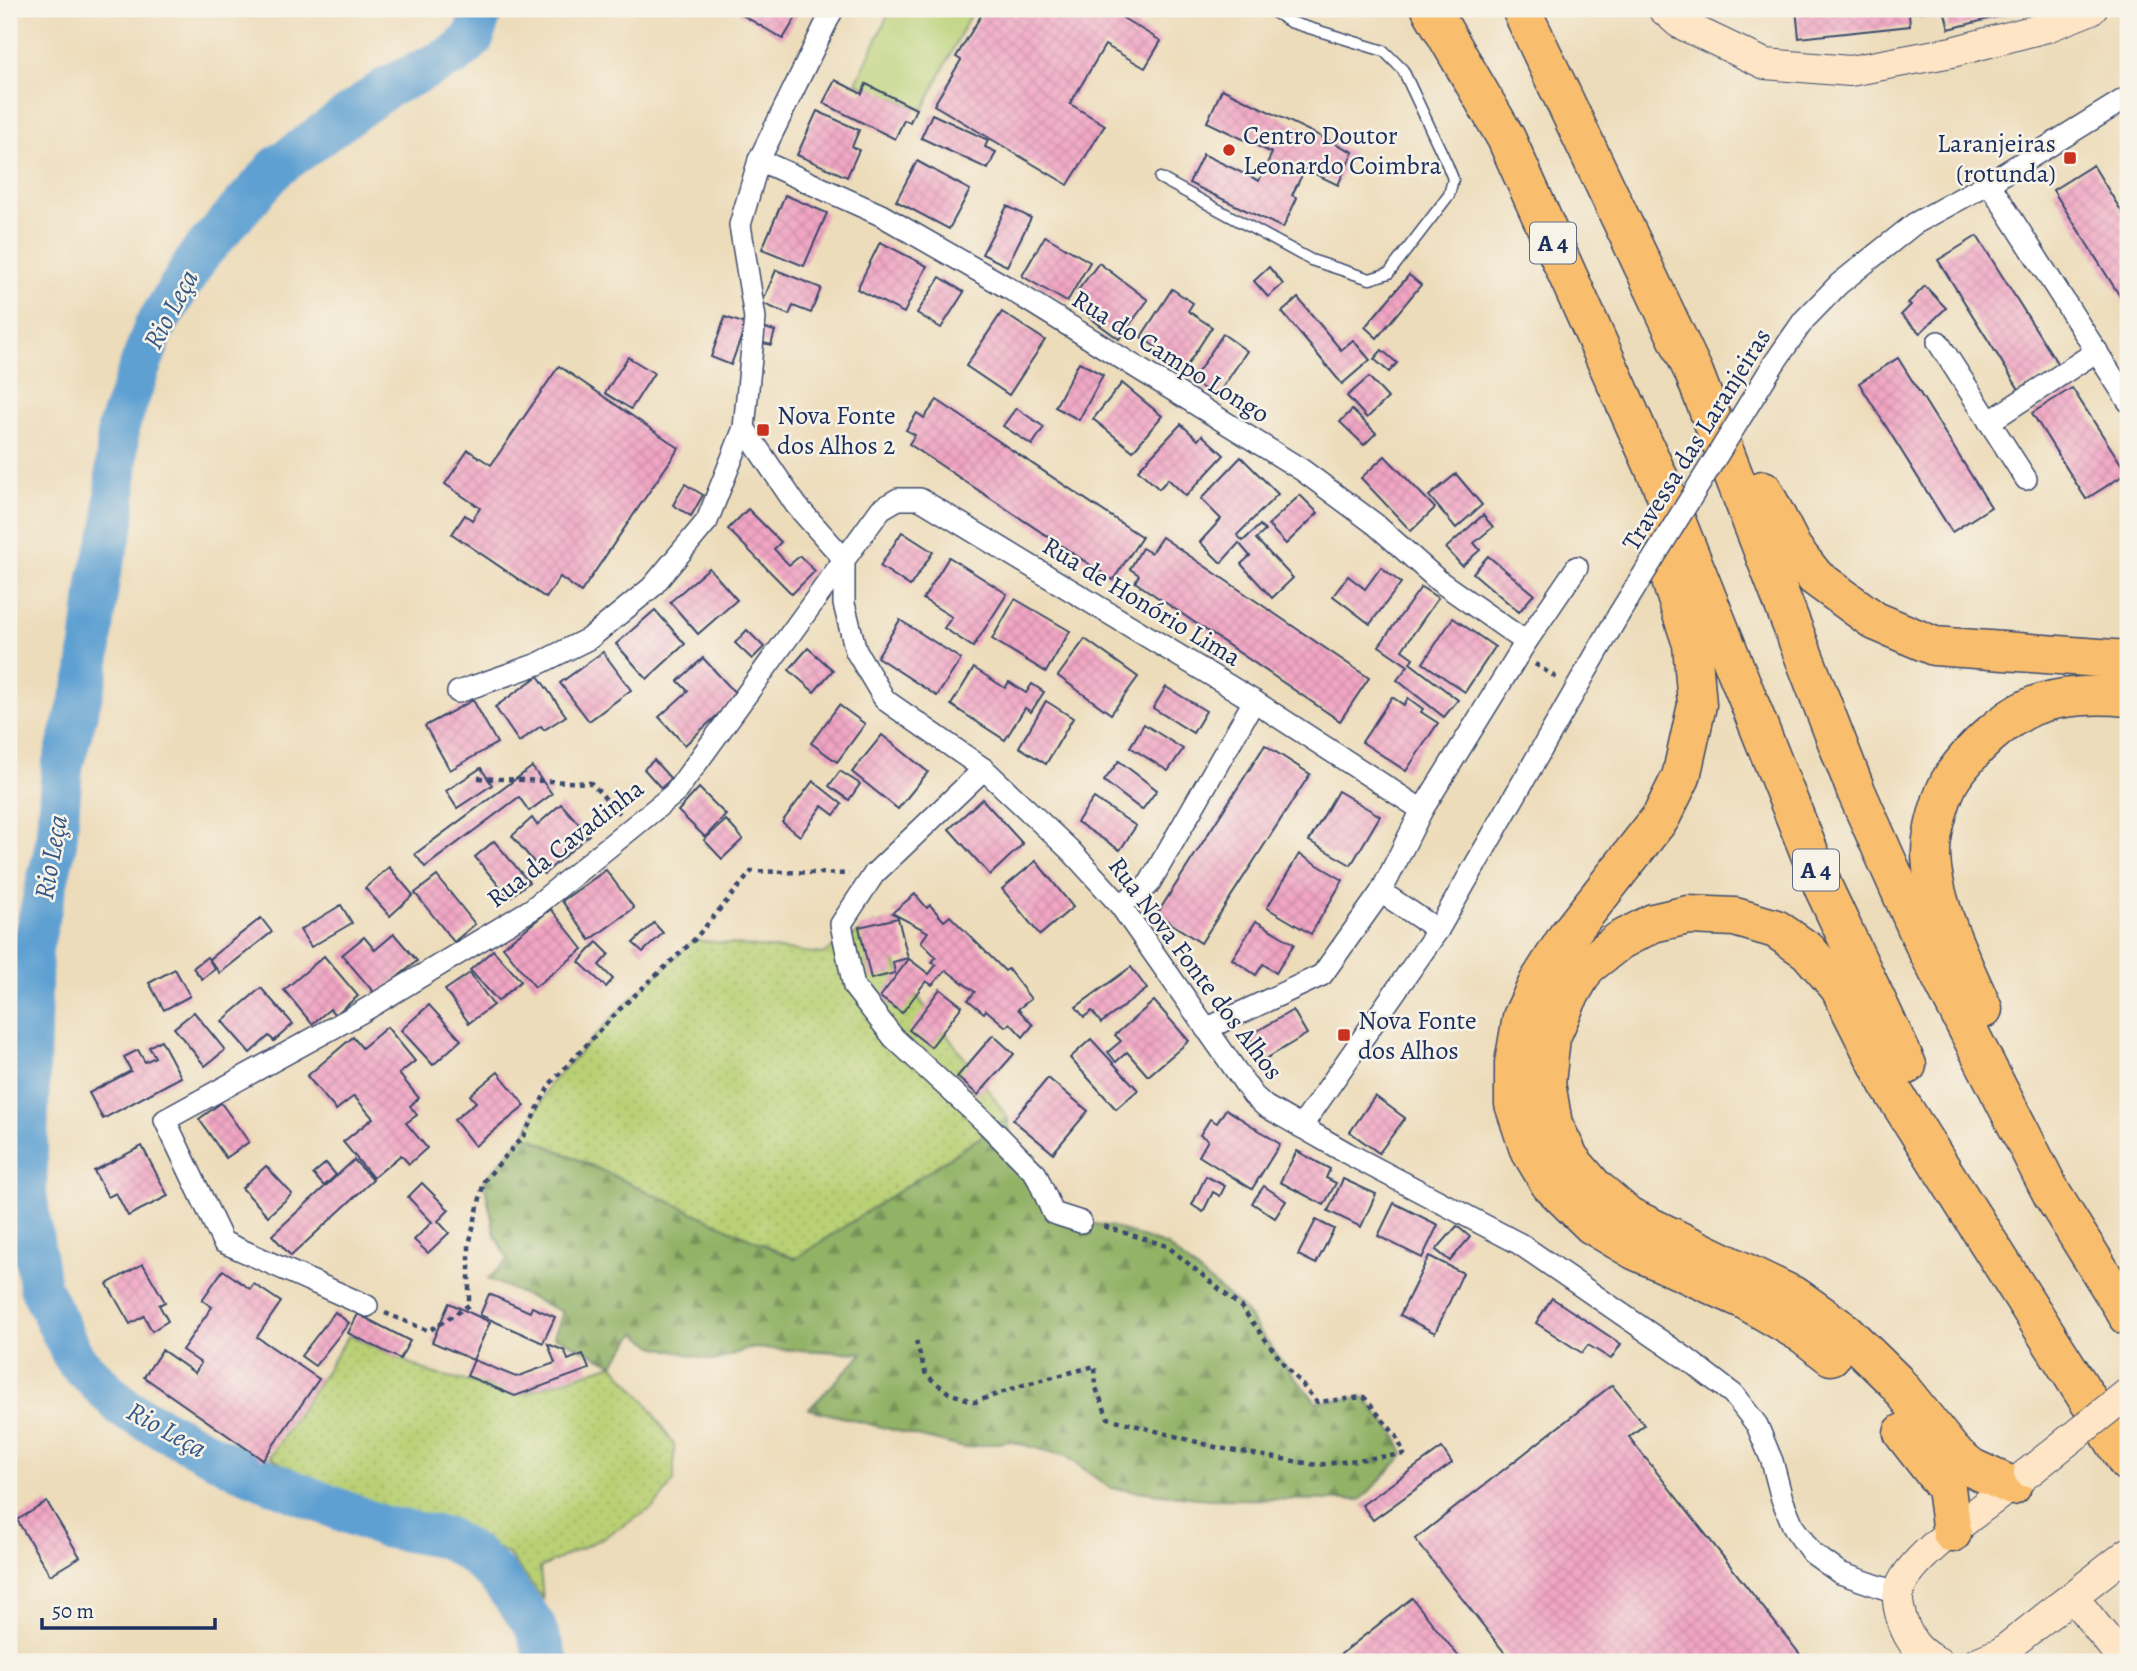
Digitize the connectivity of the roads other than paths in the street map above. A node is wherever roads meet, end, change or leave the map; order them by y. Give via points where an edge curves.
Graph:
1 (833, 9) edge
2 (1269, 9) edge
3 (1431, 9) edge
4 (1521, 9) edge
5 (1664, 9) edge
6 (2092, 9) edge
7 (2128, 97) edge
8 (759, 160) junction
9 (1160, 178) dead end
10 (1989, 183) junction
11 (1938, 342) dead end
12 (2096, 351) junction
13 (1694, 373) junction
14 (2128, 401) edge
15 (1989, 422) junction
16 (744, 428) junction
17 (2026, 479) dead end
18 (1661, 484) junction
19 (844, 559) junction
20 (1577, 567) dead end
21 (1522, 648) junction
22 (2128, 660) edge
23 (458, 692) dead end
24 (2128, 697) edge
25 (1254, 701) junction
26 (984, 769) junction
27 (1422, 810) junction
28 (1381, 892) junction
29 (1120, 905) junction
30 (1438, 930) junction
31 (1206, 1028) junction
32 (1995, 1084) junction
33 (1301, 1127) junction
34 (1082, 1222) road end
35 (1993, 1248) junction
36 (367, 1306) road end
37 (2128, 1316) edge
38 (2128, 1392) edge
39 (2128, 1464) edge
40 (2021, 1479) junction
41 (1952, 1532) junction
42 (2128, 1553) edge
43 (1898, 1593) junction
44 (2073, 1597) junction
45 (1927, 1660) edge
46 (1978, 1662) edge
47 (2125, 1662) edge

1 - 8 street
2 - 9 lane via 1290,22 1384,51 1403,70 1453,178 1450,195 1389,273 1370,279 1311,260
3 - 18 highway, A 4 via 1506,138
4 - 13 highway, A 4
5 - 6 main road via 1679,23 1765,64 1850,71 1976,46
7 - 10 street, Travessa das Laranjeiras
8 - 16 street via 740,225 755,318
8 - 21 street, Rua do Campo Longo via 893,222 1290,463 1375,524
10 - 12 street
10 - 30 street, Travessa das Laranjeiras, bridge via 1914,224 1839,284 1804,320 1619,614
11 - 15 street
12 - 14 street
12 - 15 street
13 - 22 highway via 1743,443 1793,549 1815,577 1875,621 1934,646
13 - 32 highway, A 4 via 1856,791 1923,943
15 - 17 street
16 - 19 street via 796,505
16 - 23 street via 707,521 652,587 590,638 538,664
18 - 35 highway, A 4 via 1824,889
18 - 41 highway via 1672,584 1692,644 1698,705 1681,777 1661,817 1567,937 1538,983 1522,1017 1514,1063 1514,1104 1528,1147 1550,1184 1592,1226 1745,1300 1803,1334 1858,1381 1946,1488
19 - 25 street, Rua de Honório Lima via 881,509 898,499 920,499
19 - 26 street, Rua Nova Fonte dos Alhos via 844,604 856,651 884,701
19 - 36 street, Rua da Cavadinha via 675,793 532,909 360,1013 156,1125 223,1242
20 - 21 street
21 - 27 street
24 - 32 highway via 2099,694 2064,699 2034,706 2011,719 1952,777 1938,812 1931,851 1937,895 1992,1030
25 - 27 street, Rua de Honório Lima
25 - 29 street via 1149,884
26 - 29 street, Rua Nova Fonte dos Alhos via 1071,851
26 - 34 street via 874,874 841,924 854,987 894,1038 1036,1174 1053,1213
27 - 28 street
28 - 30 street
28 - 31 street via 1322,975
29 - 31 street, Rua Nova Fonte dos Alhos
30 - 33 street, Travessa das Laranjeiras
31 - 33 street, Rua Nova Fonte dos Alhos via 1253,1095
32 - 37 highway, A 4 via 2052,1194
33 - 43 street, Rua Nova Fonte dos Alhos via 1520,1244 1733,1394 1757,1425 1794,1528 1812,1553 1840,1573
35 - 39 highway, A 4
35 - 40 highway via 1888,1084 1839,987 1808,951 1776,929 1735,916 1688,915 1653,923 1619,941 1586,967 1551,1037 1546,1083 1553,1125 1570,1160 1628,1216 1796,1297 1835,1325 1895,1381 1953,1452 1972,1468
38 - 40 main road, bridge
40 - 41 main road
41 - 43 main road via 1914,1565
42 - 44 main road
43 - 45 main road via 1907,1633
44 - 46 main road via 2000,1653
44 - 47 main road

